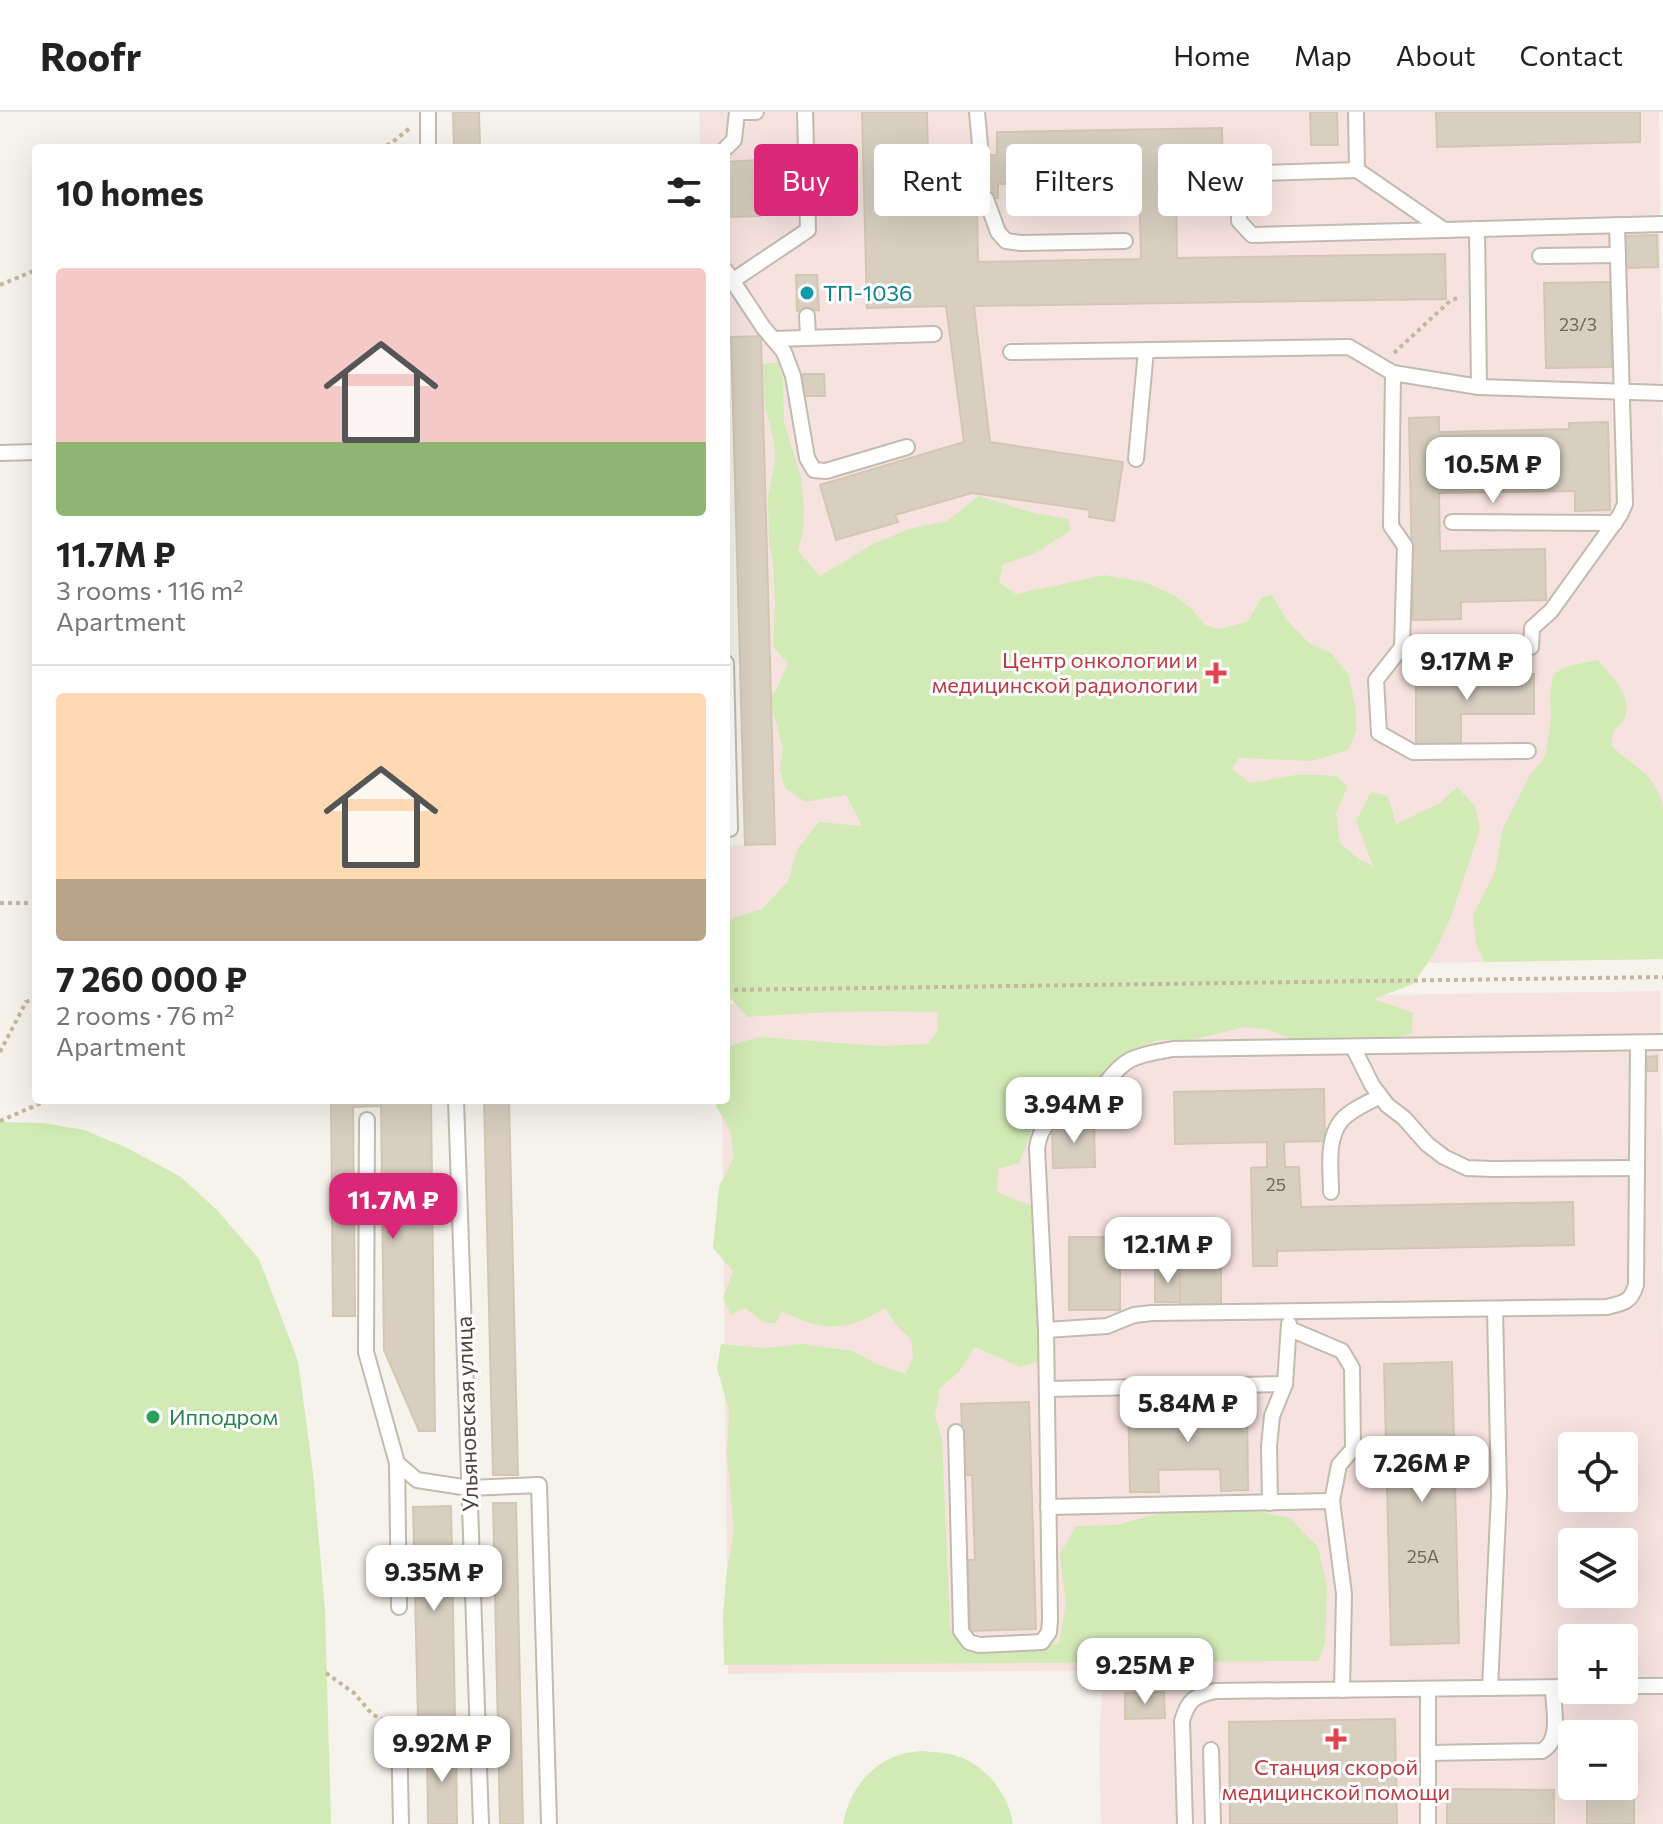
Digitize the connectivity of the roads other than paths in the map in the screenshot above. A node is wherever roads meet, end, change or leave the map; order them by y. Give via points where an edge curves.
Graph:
1 (737, 112) edge
2 (756, 112) edge
3 (805, 112) edge
4 (977, 112) edge
5 (1356, 112) edge
6 (428, 113) edge
7 (428, 144) edge
8 (730, 144) edge
9 (980, 144) edge
10 (1357, 170) junction
11 (990, 210) edge
12 (1663, 224) edge
13 (1617, 225) junction
14 (1477, 229) junction
15 (1444, 230) junction
16 (1125, 241) dead end
17 (1618, 255) junction
18 (1540, 256) dead end
19 (730, 275) edge
20 (730, 278) edge
21 (807, 316) dead end
22 (934, 334) dead end
23 (808, 337) junction
24 (773, 339) junction
25 (1146, 350) junction
26 (1011, 352) dead end
27 (1387, 369) junction
28 (1479, 387) junction
29 (1622, 393) junction
30 (1663, 393) edge
31 (907, 447) dead end
32 (32, 452) edge
33 (0, 453) edge
34 (1136, 459) dead end
35 (1452, 522) dead end
36 (1615, 523) junction
37 (1402, 647) junction
38 (1528, 751) dead end
39 (1663, 1042) edge
40 (1638, 1043) junction
41 (1353, 1047) junction
42 (1380, 1096) junction
43 (456, 1104) edge
44 (367, 1120) dead end
45 (1637, 1168) junction
46 (1331, 1192) dead end
47 (1495, 1309) junction
48 (1289, 1311) junction
49 (1290, 1329) junction
50 (1046, 1330) junction
51 (1285, 1384) junction
52 (1047, 1389) junction
53 (956, 1432) dead end
54 (397, 1463) junction
55 (469, 1488) junction
56 (1332, 1501) junction
57 (1270, 1503) junction
58 (1048, 1507) junction
59 (399, 1607) dead end
60 (1638, 1686) edge
61 (1663, 1686) edge
62 (1490, 1688) junction
63 (1553, 1688) junction
64 (1558, 1688) edge
65 (1342, 1690) junction
66 (1428, 1690) junction
67 (477, 1728) junction
68 (1211, 1750) dead end
69 (1428, 1753) junction
70 (401, 1824) edge
71 (481, 1824) edge
72 (549, 1824) edge
73 (1185, 1824) edge
74 (1213, 1824) edge
75 (1428, 1824) edge

1 - 2 lane
1 - 8 lane
3 - 19 lane via 808,230
4 - 9 lane
5 - 10 lane
6 - 7 lane
10 - 15 lane
10 - 15 lane via 1260,173 1244,185 1239,221 1252,235
11 - 16 lane via 1006,241
12 - 13 lane
13 - 14 lane
13 - 17 lane
14 - 15 lane
14 - 28 lane
17 - 18 lane
17 - 29 lane
20 - 24 lane
21 - 23 lane
22 - 23 lane
23 - 24 lane
24 - 31 lane via 793,376 807,458 814,470
25 - 26 lane
25 - 27 lane via 1349,347
25 - 34 lane
27 - 28 lane
27 - 37 lane via 1391,526 1405,546
28 - 29 lane
29 - 30 lane
29 - 36 lane via 1625,504
32 - 33 lane
35 - 36 lane
36 - 37 lane via 1551,611 1532,628 1531,647
37 - 38 lane via 1376,680 1379,733 1413,752
39 - 40 lane
40 - 41 lane
40 - 45 lane
41 - 42 lane
41 - 50 lane via 1142,1054 1126,1062 1092,1097 1048,1122 1037,1148
42 - 45 lane via 1427,1144 1467,1168
42 - 46 lane via 1342,1120 1334,1135
43 - 55 lane, Ульяновская улица
44 - 54 lane via 366,1352
45 - 47 lane via 1632,1297 1607,1307
47 - 48 lane
47 - 62 lane via 1499,1495
48 - 49 lane
48 - 50 lane via 1152,1313 1107,1326
49 - 51 lane
49 - 56 lane via 1342,1351 1352,1368 1353,1449 1339,1465
50 - 52 lane
51 - 52 lane
51 - 57 lane via 1272,1416
52 - 58 lane
53 - 58 lane via 959,1620 969,1642 1042,1642 1049,1632
54 - 55 lane via 417,1480
54 - 59 lane
55 - 67 lane, Ульяновская улица
55 - 72 lane via 539,1485
56 - 57 lane
56 - 65 lane via 1344,1594
57 - 58 lane
60 - 61 lane
62 - 63 lane
62 - 66 lane
63 - 64 lane
63 - 69 lane via 1554,1737 1542,1751
65 - 66 lane
65 - 73 lane via 1215,1691 1192,1700 1182,1721
66 - 69 lane
67 - 70 lane via 399,1728
67 - 71 lane, Ульяновская улица
68 - 74 lane
69 - 75 lane

